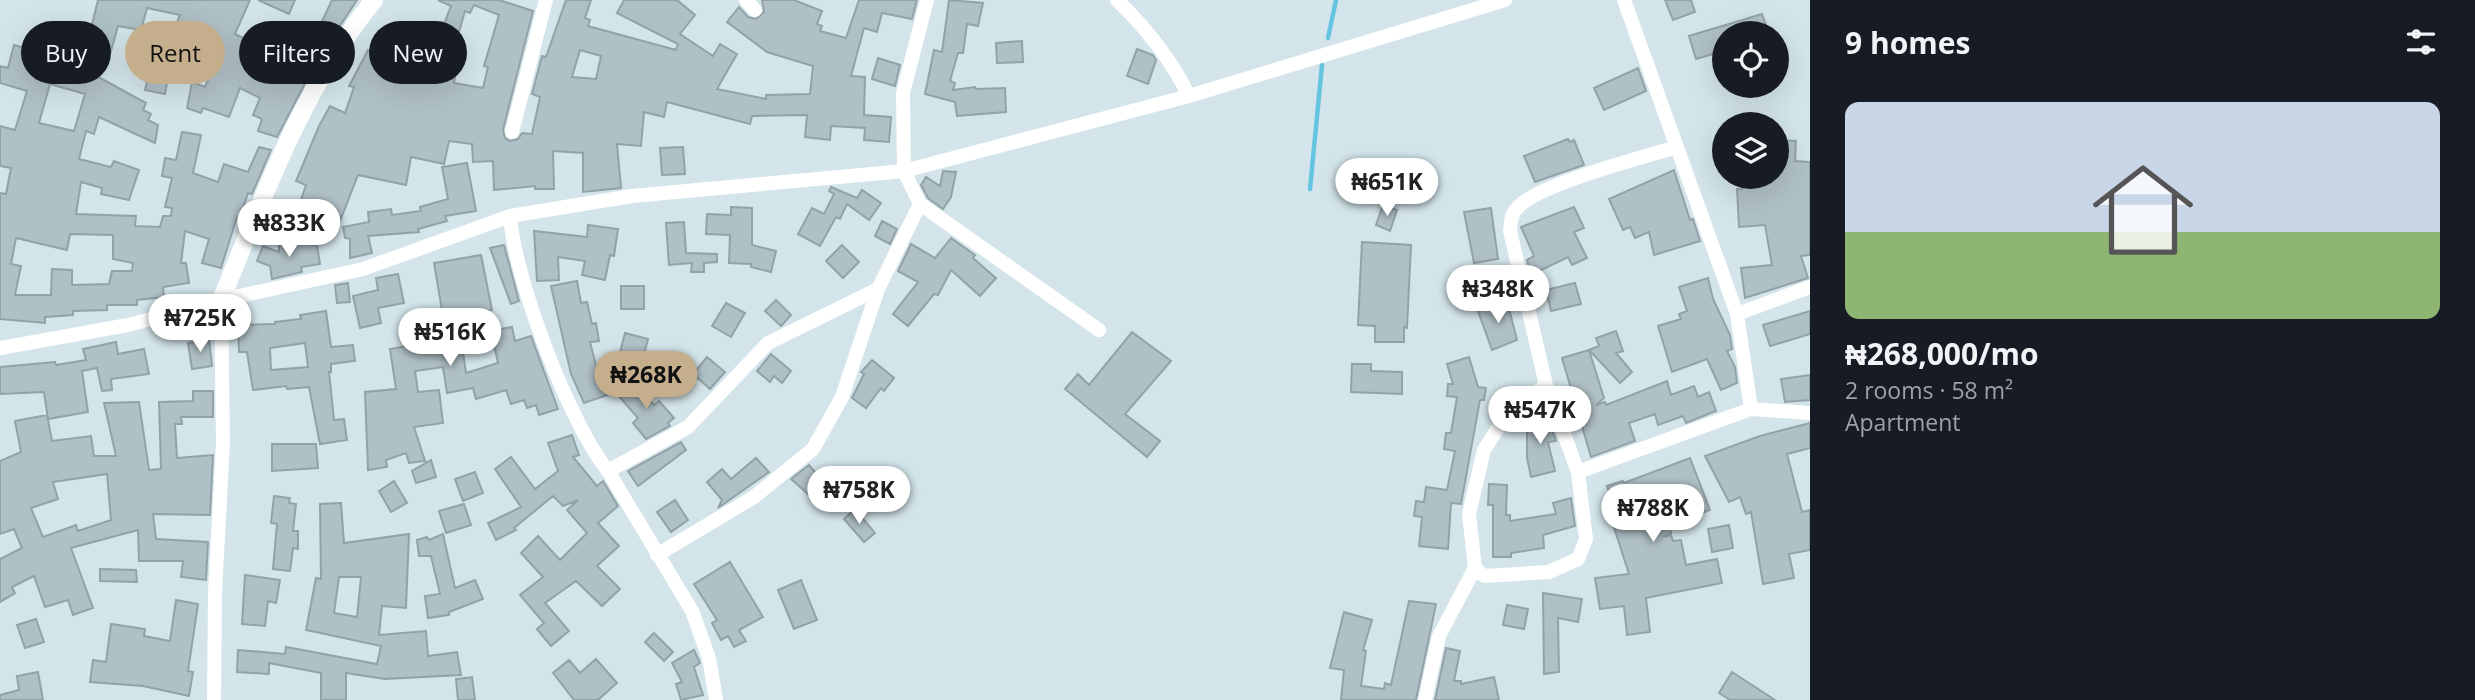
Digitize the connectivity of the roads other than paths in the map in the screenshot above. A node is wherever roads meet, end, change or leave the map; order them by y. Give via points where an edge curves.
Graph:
1 (374, 0) edge
2 (546, 0) edge
3 (927, 0) edge
4 (1117, 0) edge
5 (1505, 0) edge
6 (1624, 0) edge
7 (1474, 4) edge
8 (1189, 96) junction
9 (512, 132) dead end
10 (1677, 147) junction
11 (904, 171) junction
12 (920, 204) junction
13 (510, 216) junction
14 (1810, 287) edge
15 (878, 289) junction
16 (221, 300) junction
17 (1737, 314) junction
18 (1099, 330) dead end
19 (0, 348) edge
20 (1546, 385) junction
21 (1751, 409) junction
22 (1810, 413) edge
23 (608, 471) junction
24 (1578, 472) junction
25 (657, 555) junction
26 (1475, 568) junction
27 (214, 700) edge
28 (716, 700) edge
29 (1425, 700) edge

1 - 16 street via 324,73 289,136
2 - 9 street
3 - 11 street via 903,93
4 - 8 street via 1174,65
5 - 7 street
6 - 10 street
7 - 8 street
8 - 11 street
10 - 17 street
10 - 20 street via 1564,183 1520,204 1512,215 1510,231
11 - 12 street
11 - 13 street via 632,196
12 - 15 street
12 - 18 street
13 - 16 street via 363,268
13 - 23 street via 512,240 554,368 593,452
14 - 17 street
15 - 23 street via 768,343 688,427
15 - 25 street via 842,397 813,449 754,497
16 - 19 street via 128,325
16 - 27 street via 223,443
17 - 21 street
20 - 24 street
20 - 26 street via 1507,414 1484,450 1469,514
21 - 22 street
21 - 24 street
23 - 25 street
24 - 26 street via 1586,539 1578,559 1549,572 1484,576
25 - 28 street via 691,611 709,658
26 - 29 street via 1440,636

